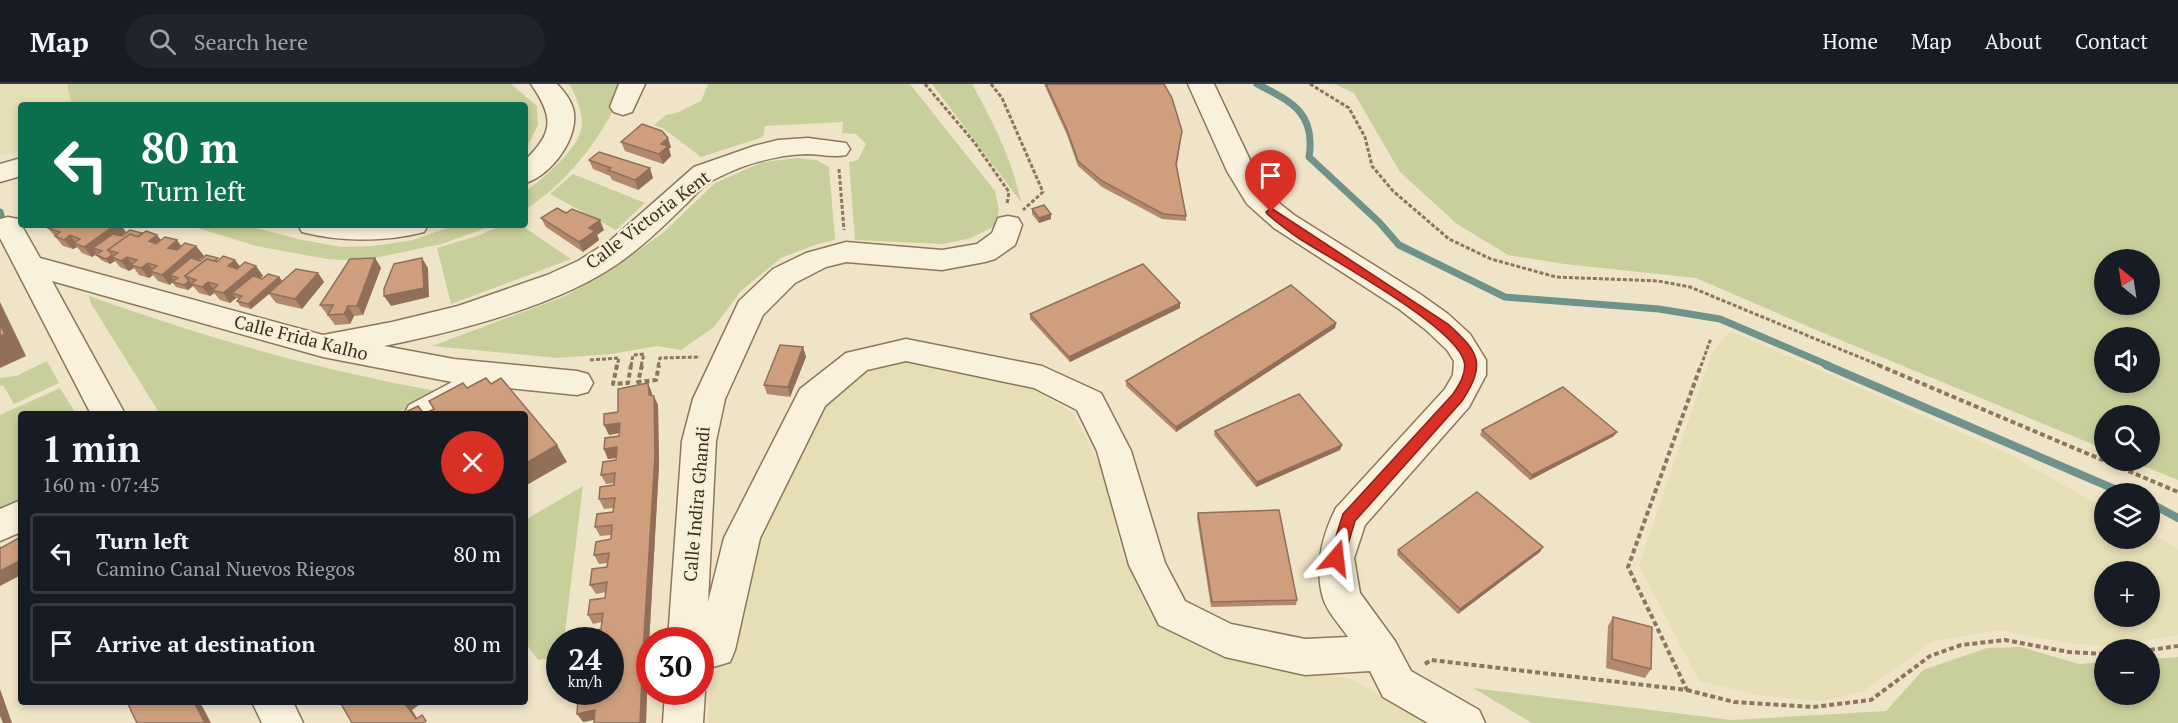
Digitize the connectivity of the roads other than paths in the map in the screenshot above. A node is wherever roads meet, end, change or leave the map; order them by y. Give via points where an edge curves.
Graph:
1 (544, 84) edge
2 (1201, 84) edge
3 (837, 149) road end
4 (18, 168) edge
5 (528, 172) edge
6 (0, 173) edge
7 (1008, 225) road end
8 (328, 228) edge
9 (397, 228) edge
10 (14, 248) edge
11 (323, 346) junction
12 (494, 375) junction
13 (577, 383) dead end
14 (106, 411) edge
15 (427, 411) edge
16 (18, 517) edge
17 (0, 526) edge
18 (688, 627) edge
19 (714, 650) edge
20 (1381, 652) junction
21 (274, 705) edge
22 (684, 705) edge
23 (284, 723) edge
24 (683, 723) edge
25 (1465, 723) edge

1 - 5 street via 563,112 559,136 540,163
2 - 20 street via 1247,184 1262,204 1302,235 1443,327 1461,343 1471,362 1469,380 1457,398 1349,518 1336,558 1342,598
3 - 11 street, Calle Victoria Kent via 817,144 749,155 702,174 648,225 591,267 471,315 395,334
4 - 6 street
7 - 18 street, Calle Indira Ghandi via 1005,238 985,252 942,260 846,252 816,260 784,276 750,309 709,399 699,441
8 - 9 street
10 - 11 street, Calle Frida Kalho
10 - 14 street
11 - 12 street, Calle Frida Kalho
12 - 13 street, Calle Frida Kalho
12 - 15 street
16 - 17 street
19 - 20 street via 742,538 812,398 856,361 906,350 1042,378 1089,402 1114,451 1147,565 1172,613 1225,640 1305,657
20 - 25 street via 1397,684
21 - 23 street
22 - 24 street

